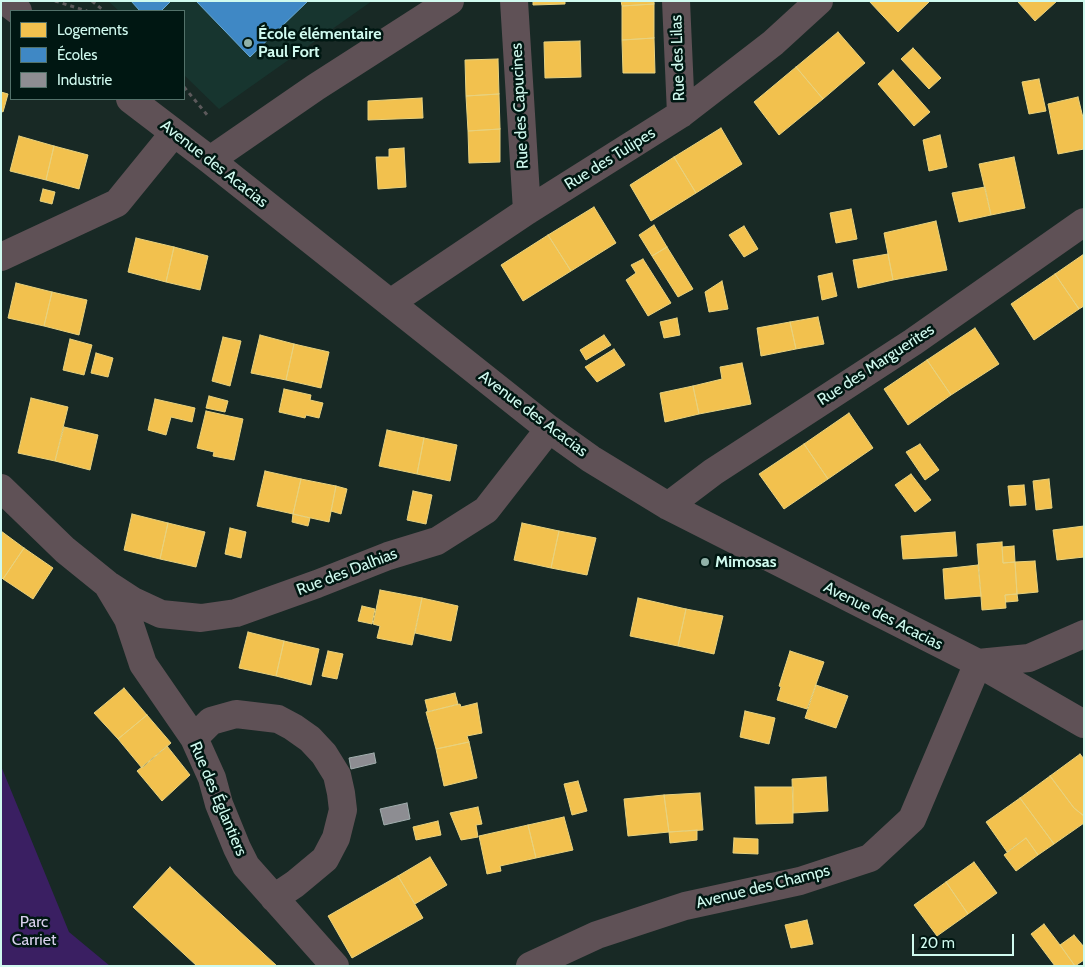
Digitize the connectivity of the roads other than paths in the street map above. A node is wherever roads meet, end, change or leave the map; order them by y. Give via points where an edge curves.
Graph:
1 (5, 1) edge
2 (450, 1) edge
3 (514, 1) edge
4 (676, 1) edge
5 (819, 1) edge
6 (17, 10) edge
7 (131, 100) edge
8 (681, 114) junction
9 (174, 133) junction
10 (210, 160) junction
11 (526, 212) junction
12 (1084, 222) edge
13 (1, 257) edge
14 (390, 303) junction
15 (550, 429) junction
16 (1, 488) edge
17 (668, 506) junction
18 (107, 584) junction
19 (1084, 634) edge
20 (978, 663) junction
21 (1084, 724) edge
22 (194, 738) junction
23 (274, 898) junction
24 (334, 966) edge
25 (530, 966) edge

1 - 6 street
2 - 10 street via 316,86
3 - 11 street, Rue des Capucines
4 - 8 street, Rue des Lilas
5 - 8 street, Rue des Tulipes via 773,43
7 - 9 street, Avenue des Acacias
8 - 11 street, Rue des Tulipes
9 - 10 street, Avenue des Acacias
9 - 13 street via 117,203
10 - 14 street, Avenue des Acacias
11 - 14 street, Rue des Tulipes
12 - 17 street, Rue des Marguerites via 913,342 713,472
14 - 15 street, Avenue des Acacias
15 - 17 street, Avenue des Acacias via 591,459
15 - 18 street, Rue des Dalhias via 486,510 436,541 236,613 201,618 161,614
16 - 18 street, Rue des Églantiers via 65,550
17 - 20 street, Avenue des Acacias
18 - 22 street, Rue des Églantiers via 128,619 143,664
19 - 20 street via 1029,658
20 - 21 street, Avenue des Acacias
20 - 25 street, Avenue des Champs via 912,819 870,858 800,881 685,906 597,936
22 - 23 street, Rue des Églantiers via 237,848 246,866
22 - 23 street via 211,721 236,714 278,719 310,739 337,776 343,810 336,838 325,859
23 - 24 street, Rue des Églantiers

